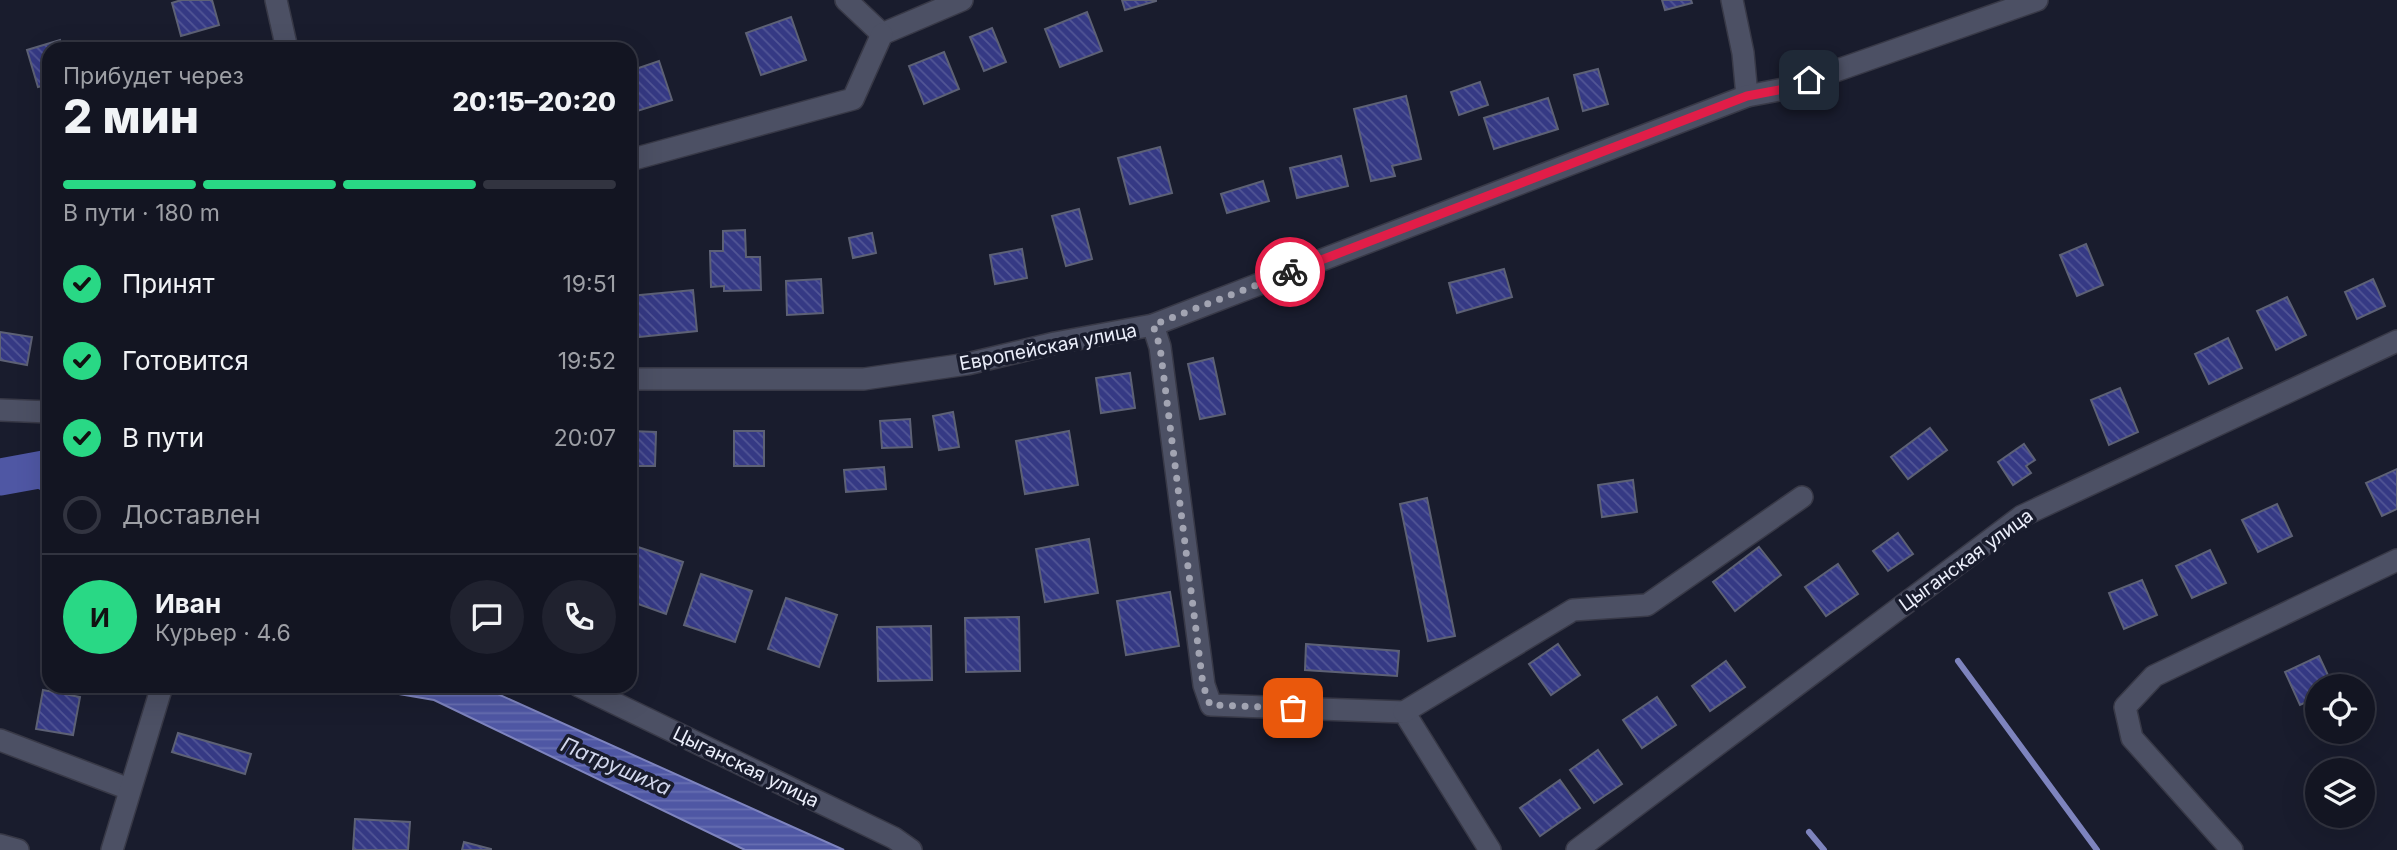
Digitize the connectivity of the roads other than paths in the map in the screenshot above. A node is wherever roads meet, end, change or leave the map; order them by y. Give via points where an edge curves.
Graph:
1 (276, 0) edge
2 (846, 0) edge
3 (961, 0) edge
4 (1732, 0) edge
5 (2038, 0) edge
6 (882, 34) junction
7 (285, 42) edge
8 (1747, 96) junction
9 (637, 158) edge
10 (1153, 325) junction
11 (2397, 341) edge
12 (637, 379) edge
13 (0, 410) edge
14 (42, 412) edge
15 (1802, 498) dead end
16 (2397, 560) edge
17 (160, 693) edge
18 (594, 693) edge
19 (1404, 712) junction
20 (0, 740) edge
21 (129, 789) junction
22 (0, 845) edge
23 (18, 850) edge
24 (112, 850) edge
25 (911, 850) edge
26 (1490, 850) edge
27 (1577, 850) edge
28 (2232, 850) edge

1 - 7 street
2 - 6 street
3 - 6 street
4 - 8 street
5 - 8 street, Европейская улица via 1784,89
6 - 9 street via 853,99
8 - 10 street, Европейская улица
10 - 12 street, Европейская улица via 967,364 864,379
10 - 19 street via 1160,347 1203,685 1210,705
11 - 27 street, Цыганская улица via 2022,516
13 - 14 street
15 - 19 street via 1647,605 1573,610
16 - 28 street via 2154,676 2125,707 2132,738
17 - 21 street
18 - 25 street, Цыганская улица
19 - 26 street
20 - 21 street
21 - 24 street
22 - 23 street

